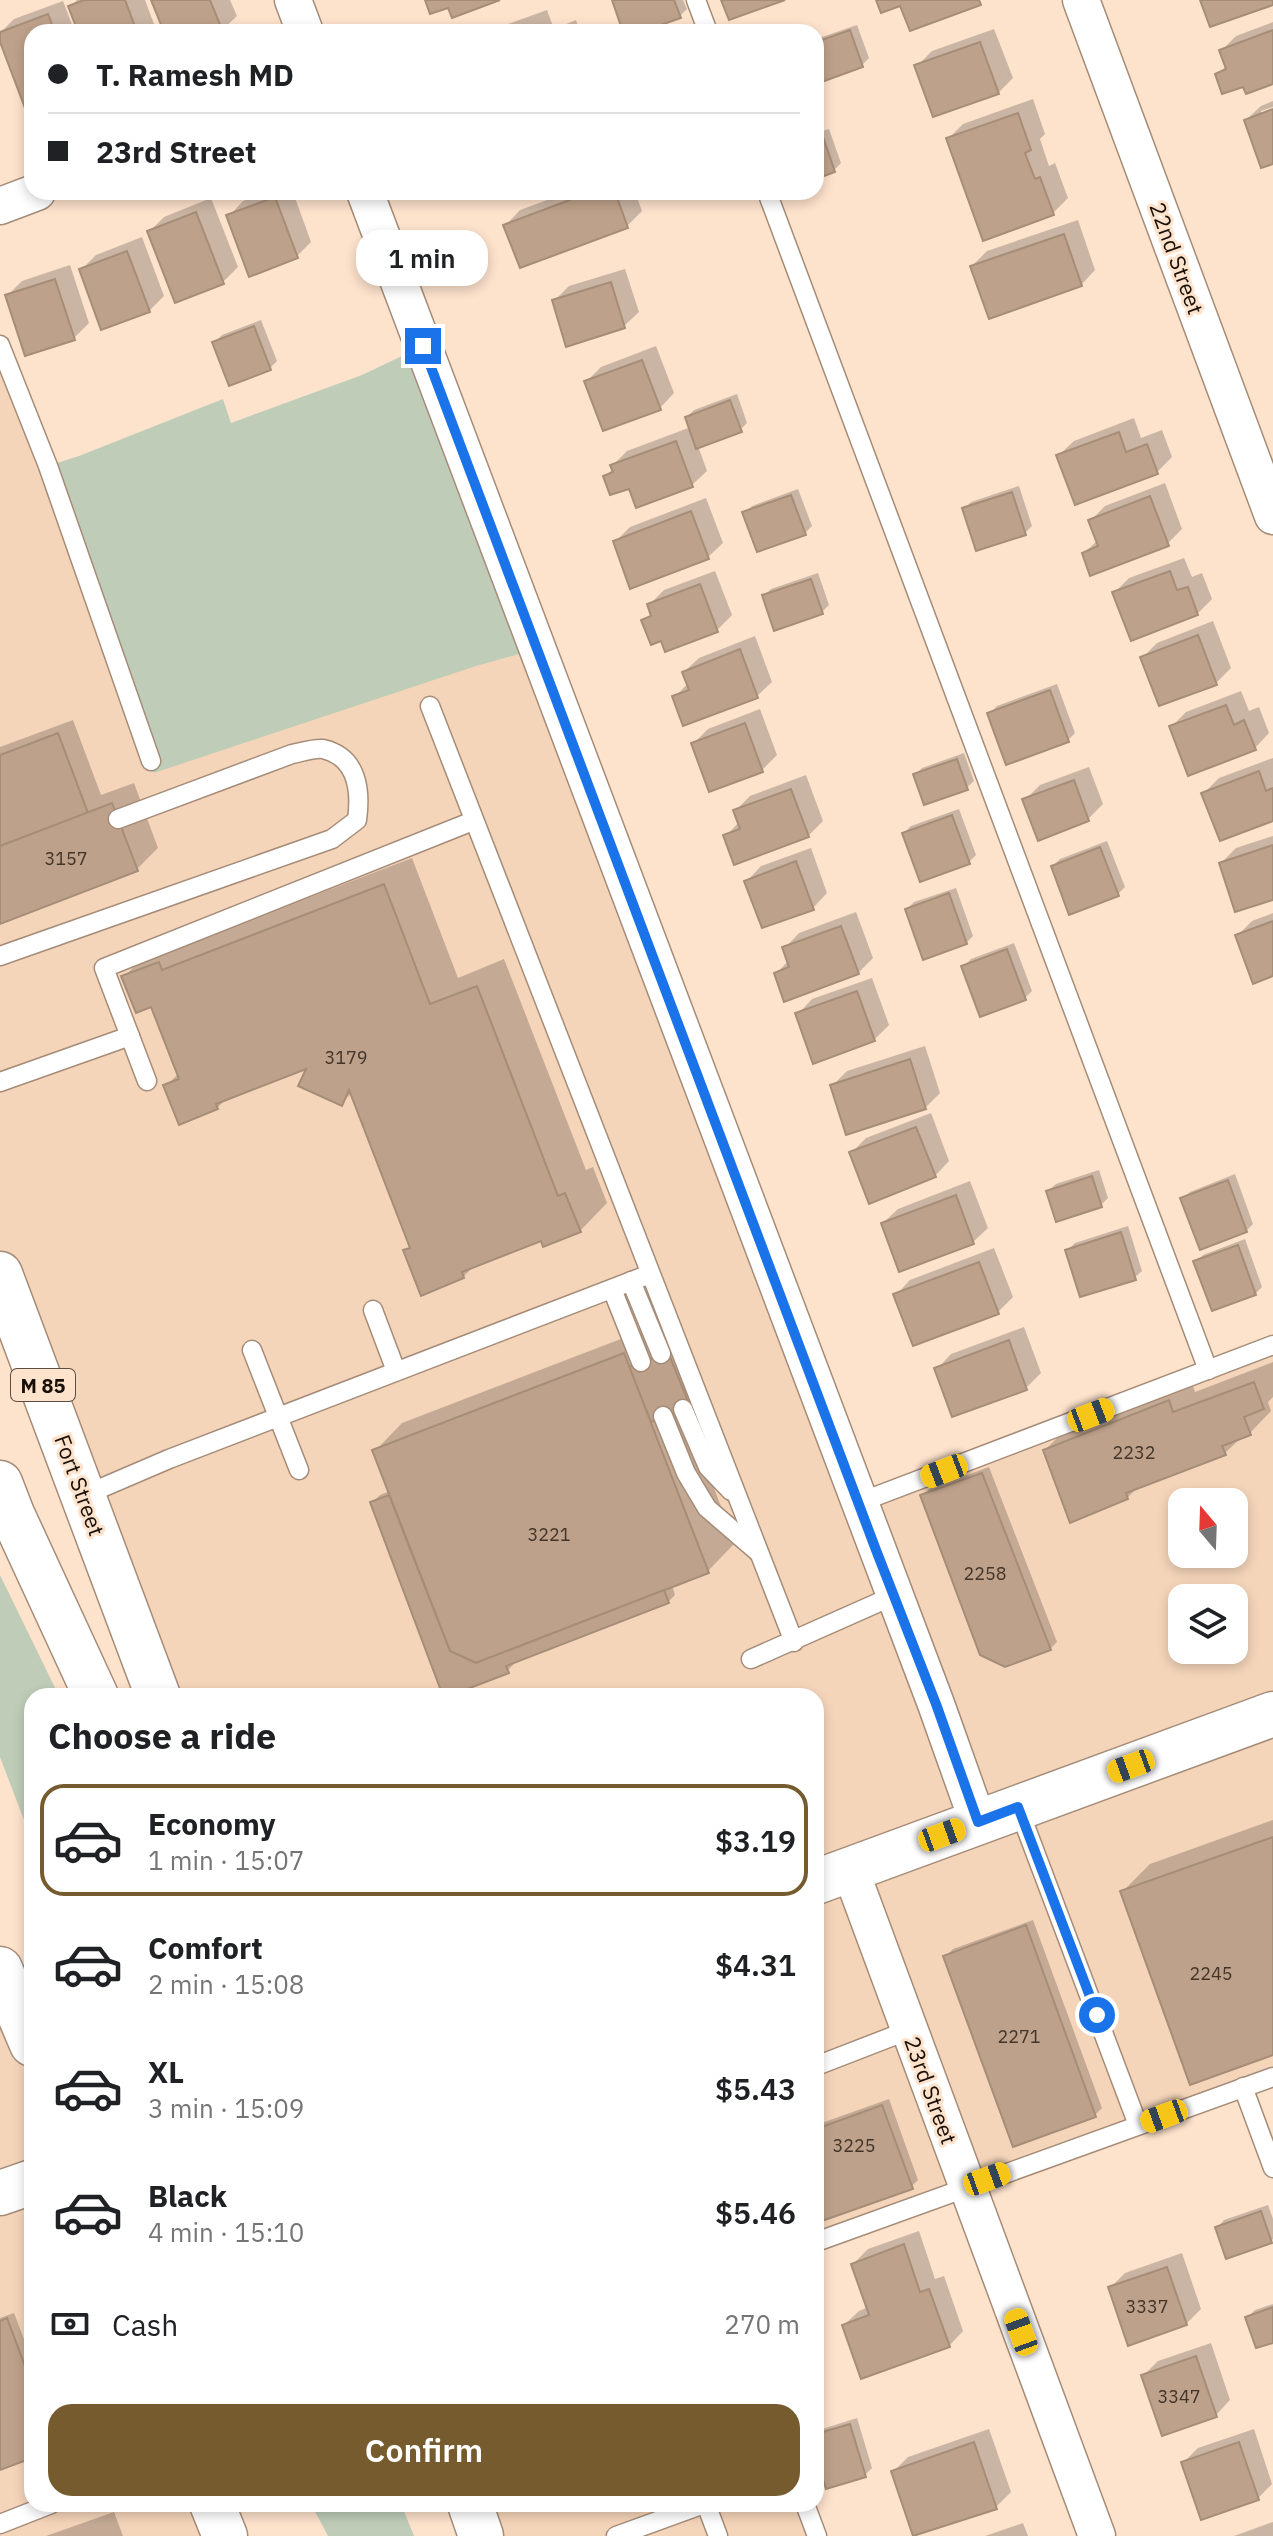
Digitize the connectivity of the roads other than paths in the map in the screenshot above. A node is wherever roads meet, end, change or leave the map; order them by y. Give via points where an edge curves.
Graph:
1 (293, 0) edge
2 (696, 0) edge
3 (1081, 0) edge
4 (302, 24) edge
5 (705, 24) edge
6 (24, 197) edge
7 (368, 200) edge
8 (770, 200) edge
9 (0, 206) edge
10 (0, 345) edge
11 (1273, 516) edge
12 (430, 706) dead end
13 (151, 761) dead end
14 (118, 819) dead end
15 (473, 821) junction
16 (0, 956) edge
17 (130, 1036) junction
18 (147, 1081) dead end
19 (0, 1082) edge
20 (0, 1274) edge
21 (650, 1274) junction
22 (631, 1281) junction
23 (612, 1289) junction
24 (373, 1310) dead end
25 (1273, 1345) edge
26 (252, 1350) dead end
27 (661, 1354) dead end
28 (641, 1362) dead end
29 (1208, 1370) junction
30 (396, 1371) junction
31 (683, 1409) dead end
32 (663, 1416) dead end
33 (278, 1417) junction
34 (299, 1470) dead end
35 (0, 1483) edge
36 (85, 1495) junction
37 (738, 1499) junction
38 (858, 1503) junction
39 (760, 1554) junction
40 (893, 1596) junction
41 (794, 1642) junction
42 (751, 1659) dead end
43 (92, 1688) edge
44 (155, 1688) edge
45 (1273, 1714) edge
46 (998, 1814) junction
47 (833, 1875) edge
48 (0, 1969) edge
49 (24, 2025) edge
50 (909, 2030) junction
51 (824, 2063) edge
52 (1273, 2077) edge
53 (1243, 2087) junction
54 (1138, 2125) junction
55 (1273, 2168) edge
56 (24, 2185) edge
57 (966, 2187) junction
58 (0, 2193) edge
59 (824, 2239) edge
60 (31, 2512) edge
61 (215, 2512) edge
62 (473, 2512) edge
63 (683, 2512) edge
64 (708, 2512) edge
65 (808, 2512) edge
66 (0, 2524) edge
67 (225, 2536) edge
68 (481, 2536) edge
69 (616, 2536) edge
70 (718, 2536) edge
71 (817, 2536) edge
72 (1097, 2536) edge

1 - 4 street
2 - 5 lane
3 - 11 street, 22nd Street
6 - 9 street
7 - 38 street
8 - 29 lane
10 - 13 lane
12 - 15 lane
14 - 16 lane via 292,754 321,749 345,758 360,797 357,820 332,839
15 - 17 lane via 104,968
15 - 21 lane
17 - 18 lane
17 - 19 lane
20 - 36 main road, Fort Street / M 85
21 - 22 lane
21 - 37 lane
22 - 23 lane
22 - 27 lane
23 - 28 lane
23 - 30 lane
24 - 30 lane
25 - 29 lane
26 - 33 lane
29 - 38 lane
30 - 33 lane
31 - 37 lane via 708,1467
32 - 39 lane via 707,1508
33 - 34 lane
33 - 36 lane
35 - 43 main road
36 - 44 main road, Fort Street / M 85
37 - 39 lane
38 - 40 street
39 - 41 lane
40 - 41 lane
40 - 46 street via 936,1704
41 - 42 lane
45 - 46 main road
46 - 47 main road
46 - 54 lane
47 - 50 street, 23rd Street
48 - 49 main road
50 - 51 lane
50 - 57 street, 23rd Street
52 - 53 lane
53 - 54 lane
53 - 55 lane
54 - 57 lane
56 - 58 main road
57 - 59 lane
57 - 72 street, 23rd Street
60 - 66 lane
61 - 67 main road
62 - 68 main road
63 - 69 lane
64 - 70 lane
65 - 71 lane

